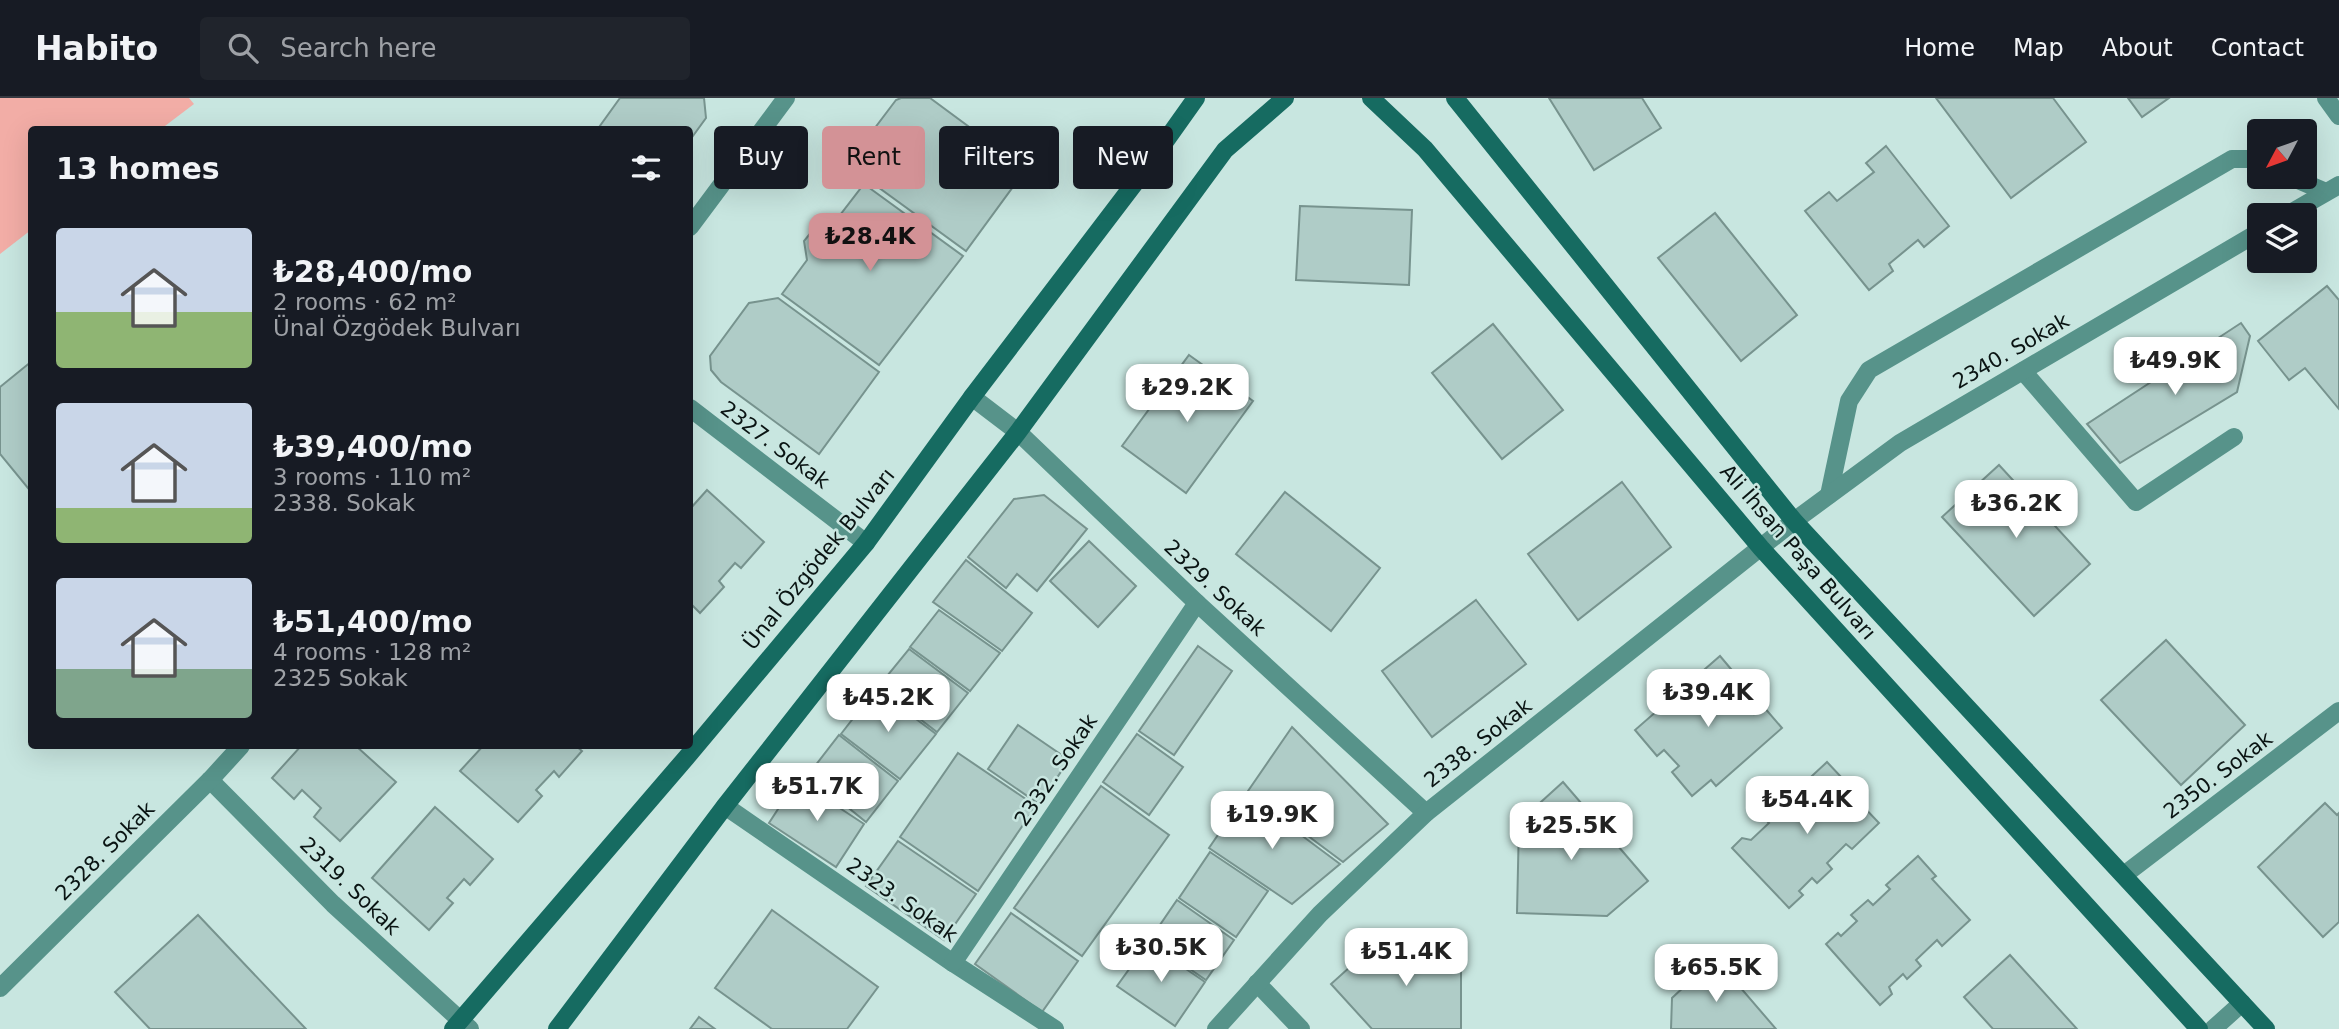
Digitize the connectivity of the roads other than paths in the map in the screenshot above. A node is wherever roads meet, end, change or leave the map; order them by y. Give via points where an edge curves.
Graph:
1 (786, 98) edge
2 (1196, 98) edge
3 (1285, 98) edge
4 (1371, 98) edge
5 (1454, 98) edge
6 (2326, 98) edge
7 (2339, 116) edge
8 (2247, 159) edge
9 (2332, 189) edge
10 (2308, 203) edge
11 (693, 223) edge
12 (2247, 239) edge
13 (2023, 371) junction
14 (972, 397) junction
15 (693, 410) edge
16 (1018, 432) junction
17 (2234, 438) dead end
18 (1829, 495) junction
19 (1794, 521) junction
20 (866, 543) junction
21 (1761, 548) junction
22 (1197, 603) junction
23 (2339, 711) edge
24 (238, 749) edge
25 (210, 780) junction
26 (725, 806) junction
27 (1426, 813) junction
28 (2124, 874) junction
29 (953, 962) junction
30 (1256, 983) junction
31 (0, 988) edge
32 (2242, 1003) junction
33 (461, 1026) edge
34 (556, 1029) edge
35 (1055, 1029) edge
36 (1216, 1029) edge
37 (1301, 1029) edge
38 (2199, 1029) edge
39 (2214, 1029) edge
40 (2266, 1029) edge

1 - 11 street
2 - 14 main road, Ünal Özgödek Bulvarı
3 - 16 main road via 1224,150
4 - 21 main road, Ali İhsan Paşa Bulvarı via 1425,149
5 - 19 main road, Ali İhsan Paşa Bulvarı
6 - 7 street
8 - 18 street via 2232,159 1869,370 1849,401
9 - 10 street
12 - 13 street, 2340. Sokak
13 - 17 street via 2136,502
13 - 18 street, 2340. Sokak via 1900,443
14 - 16 street, 2329. Sokak
14 - 20 main road, Ünal Özgödek Bulvarı
15 - 20 street, 2327. Sokak
16 - 22 street, 2329. Sokak
16 - 26 main road
18 - 19 street, 2340. Sokak
19 - 21 street, 2338. Sokak
19 - 28 main road, Ali İhsan Paşa Bulvarı
20 - 33 main road, Ünal Özgödek Bulvarı
21 - 27 street, 2338. Sokak
21 - 38 main road, Ali İhsan Paşa Bulvarı
22 - 27 street, 2329. Sokak
22 - 29 street, 2332. Sokak
23 - 28 street, 2350. Sokak
24 - 25 street, 2328. Sokak
25 - 31 street, 2328. Sokak
25 - 33 street, 2319. Sokak
26 - 29 street, 2323. Sokak
26 - 34 main road
27 - 30 street, 2338. Sokak via 1320,914
28 - 32 main road, Ali İhsan Paşa Bulvarı
29 - 35 street, 2323. Sokak
30 - 36 street, 2338. Sokak
30 - 37 street
32 - 39 street
32 - 40 main road, Ali İhsan Paşa Bulvarı

